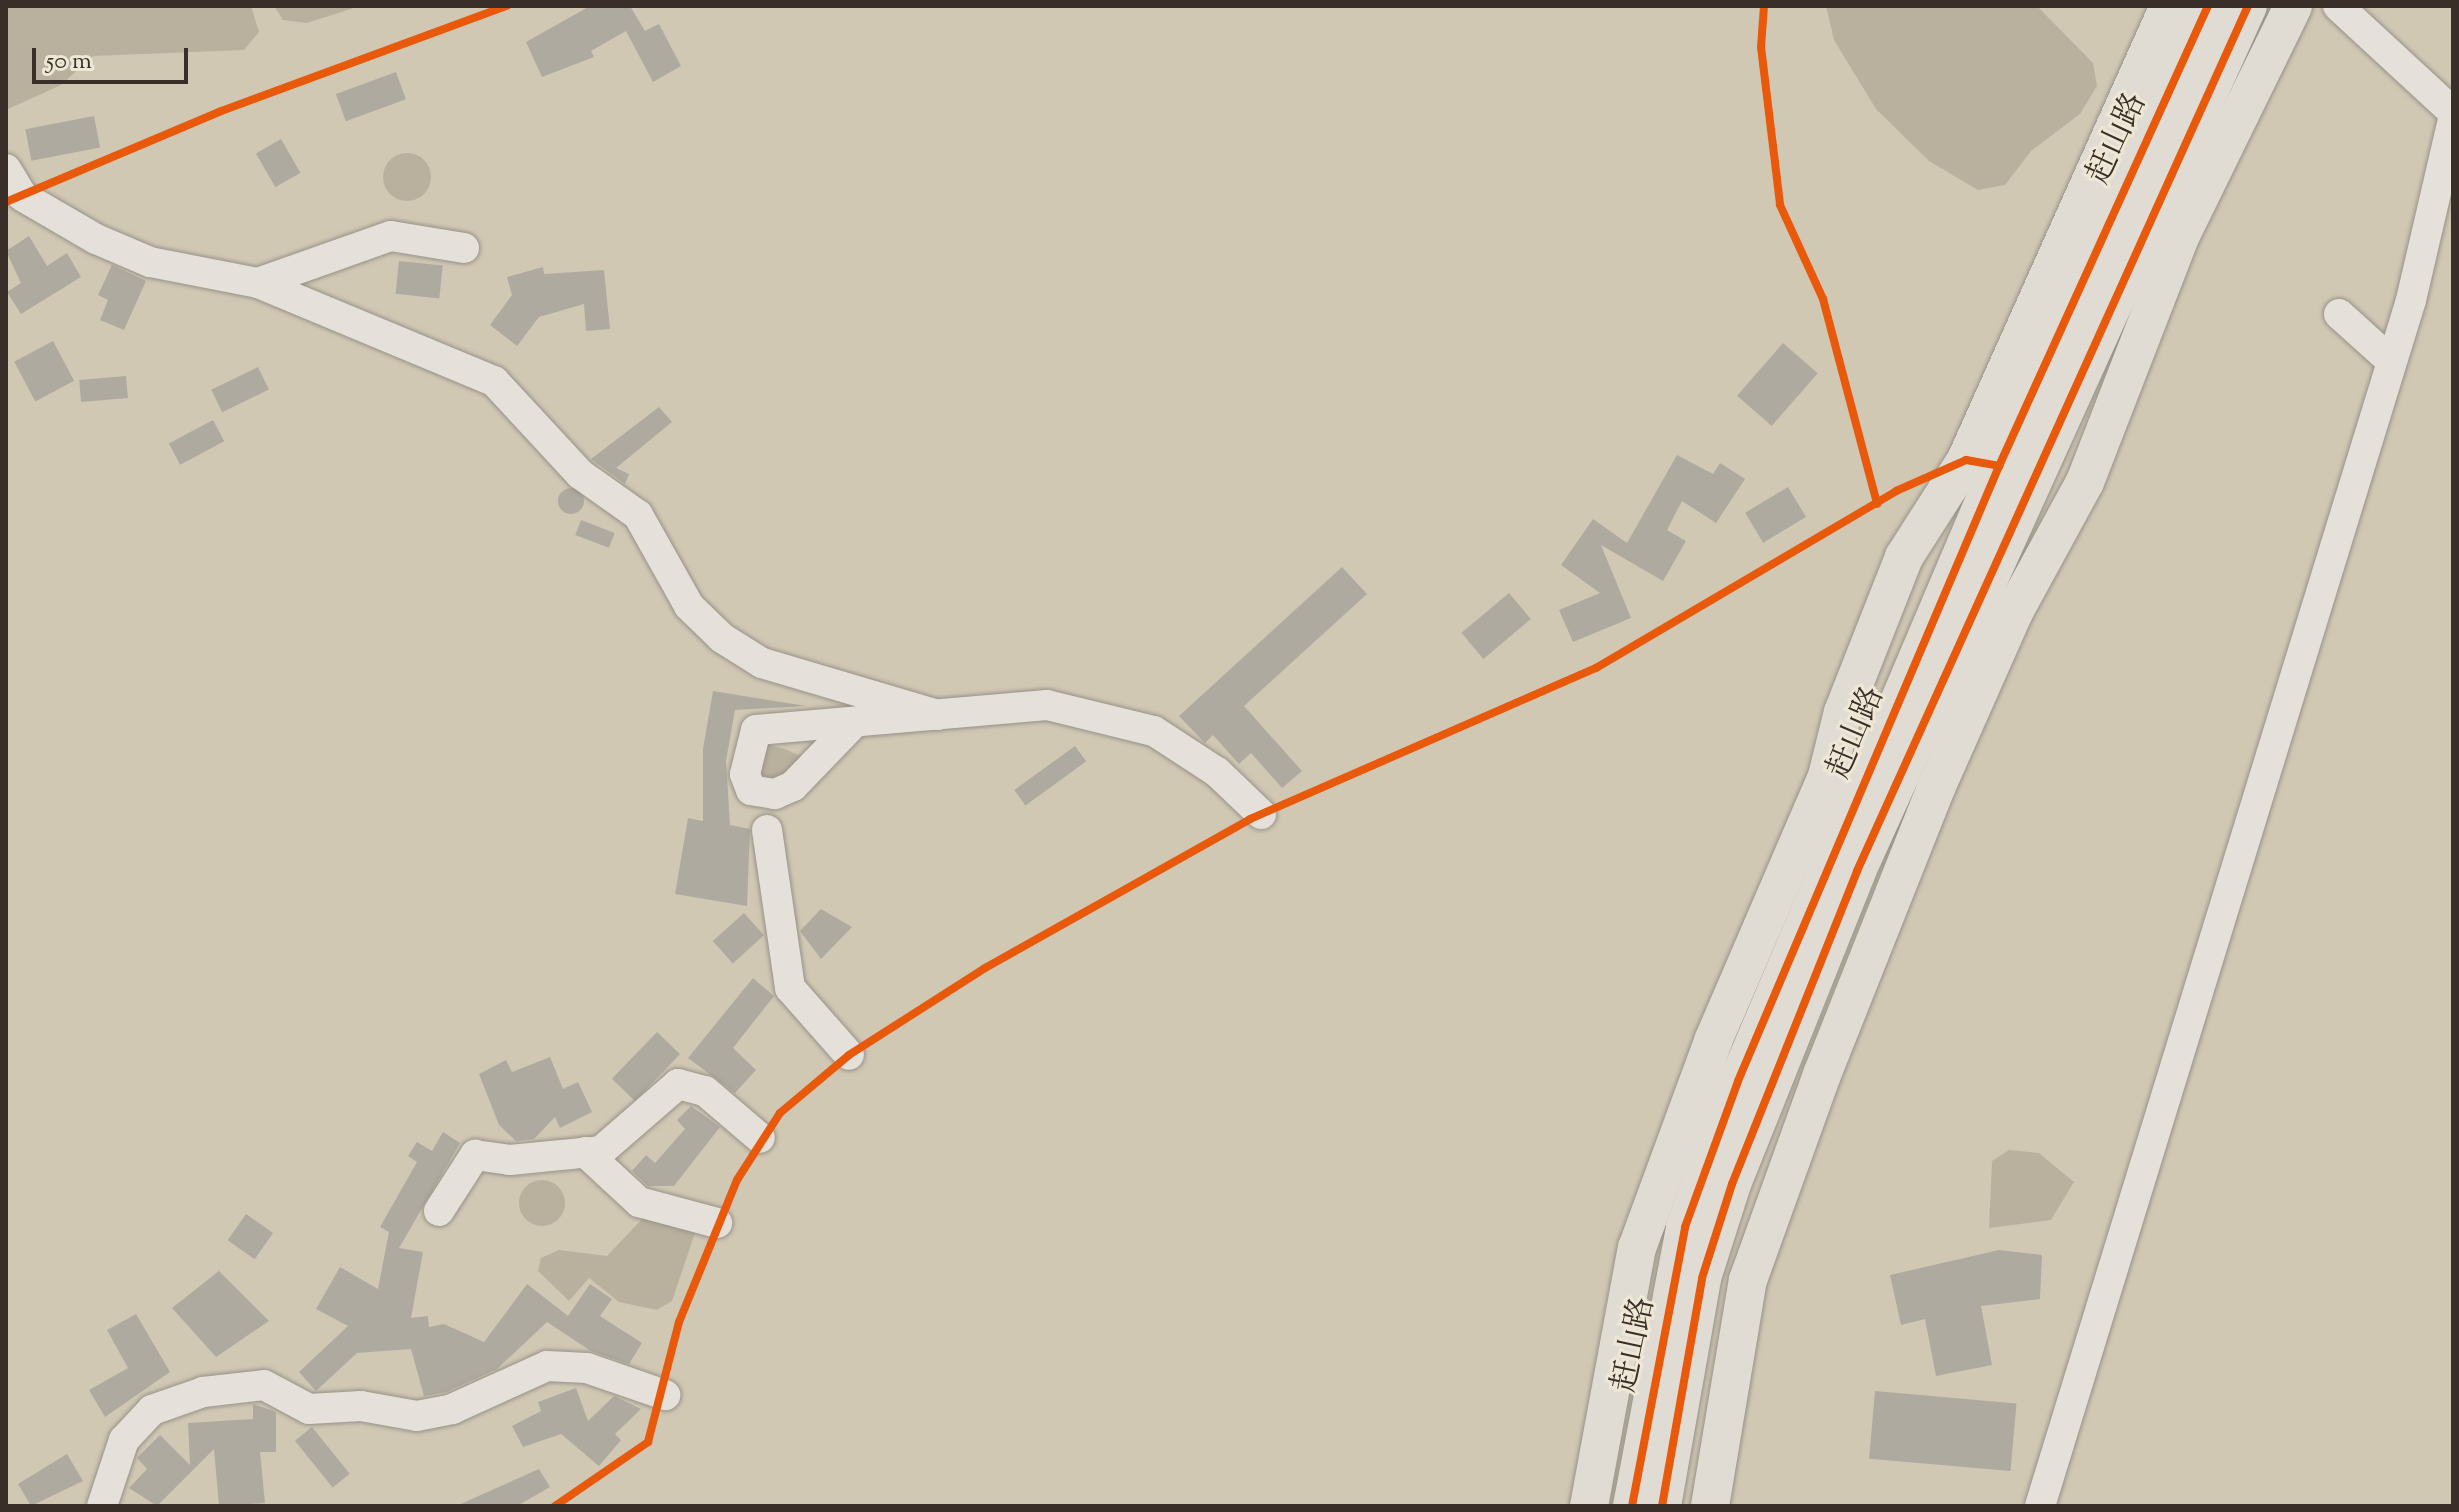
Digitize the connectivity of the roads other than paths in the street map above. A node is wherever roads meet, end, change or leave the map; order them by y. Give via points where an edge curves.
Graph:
1 (2169, 6) edge
2 (2208, 6) edge
3 (2248, 6) edge
4 (2293, 6) edge
5 (2338, 6) edge
6 (2453, 112) edge
7 (2453, 120) edge
8 (6, 169) edge
9 (464, 248) dead end
10 (258, 283) junction
11 (2339, 314) dead end
12 (2391, 361) junction
13 (937, 715) junction
14 (850, 727) dead end
15 (1261, 814) dead end
16 (767, 830) dead end
17 (849, 1055) dead end
18 (760, 1138) dead end
19 (585, 1152) junction
20 (439, 1211) dead end
21 (717, 1223) dead end
22 (665, 1395) dead end
23 (102, 1506) edge
24 (1589, 1506) edge
25 (1632, 1506) edge
26 (1662, 1506) edge
27 (1710, 1506) edge
28 (2040, 1506) edge

1 - 24 main road via 1966,460 1904,557 1843,712 1827,776 1713,1041 1637,1248
2 - 25 main road, 赶山路 via 2141,145 1738,1081 1685,1227
3 - 26 main road, 赶山路 via 1857,871 1732,1184 1702,1278
4 - 27 main road via 2180,237 2085,482 2014,612 1936,788 1823,1072 1748,1280
5 - 6 street
7 - 12 street via 2411,300
8 - 10 street via 22,196 96,239 150,262
9 - 10 street via 391,236
10 - 13 street via 494,381 580,474 638,515 689,606 762,663
11 - 12 street
12 - 28 street
13 - 14 street
13 - 15 street via 1047,705 1099,713 1154,731 1217,772
16 - 17 street via 790,988
18 - 19 street via 705,1091 678,1084 634,1129
19 - 20 street via 510,1160 475,1155
19 - 21 street via 639,1202
22 - 23 street via 587,1368 547,1366 452,1409 417,1416 361,1406 309,1409 264,1385 203,1392 152,1410 124,1440

